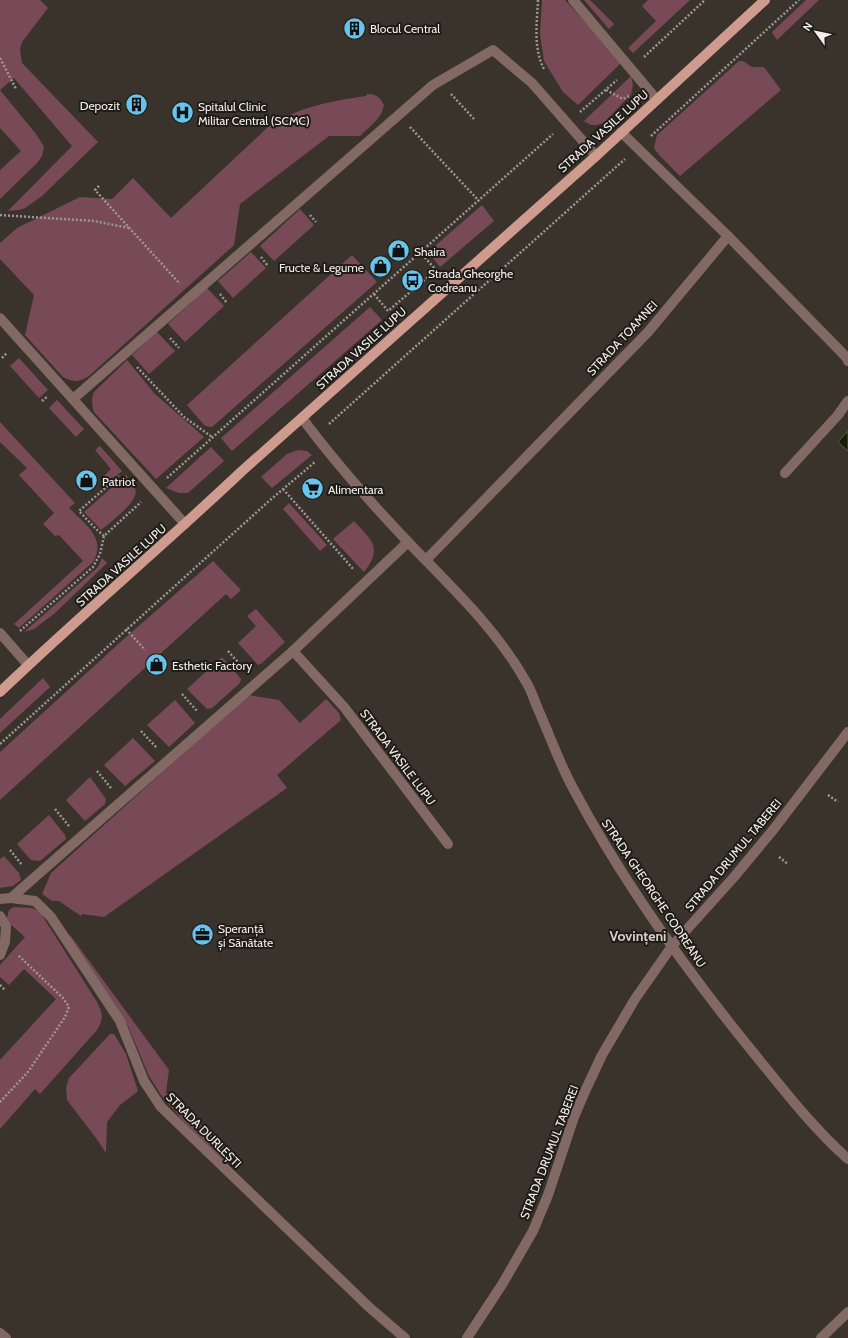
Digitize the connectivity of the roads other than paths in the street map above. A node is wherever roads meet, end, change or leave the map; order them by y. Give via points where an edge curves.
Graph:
1 (574, 0) edge
2 (765, 0) edge
3 (657, 100) junction
4 (621, 132) junction
5 (596, 156) junction
6 (728, 236) junction
7 (0, 318) edge
8 (848, 361) edge
9 (73, 399) junction
10 (848, 401) edge
11 (302, 418) junction
12 (786, 473) dead end
13 (186, 524) junction
14 (408, 542) junction
15 (426, 560) junction
16 (0, 633) edge
17 (293, 651) junction
18 (28, 665) junction
19 (0, 692) edge
20 (848, 732) edge
21 (448, 844) dead end
22 (11, 898) junction
23 (0, 899) edge
24 (0, 916) edge
25 (672, 946) junction
26 (0, 955) edge
27 (848, 1159) edge
28 (848, 1312) edge
29 (0, 1333) edge
30 (6, 1338) edge
31 (405, 1338) edge
32 (467, 1338) edge
33 (820, 1338) edge

1 - 3 street
2 - 3 main road, STRADA VASILE LUPU
3 - 4 main road, STRADA VASILE LUPU
4 - 5 main road, STRADA VASILE LUPU
4 - 6 street
5 - 9 street via 532,83 493,50 433,85
5 - 11 main road, STRADA VASILE LUPU
6 - 8 street
6 - 15 street, STRADA TOAMNEI via 648,332
7 - 9 street
9 - 13 street
10 - 12 street
11 - 13 main road, STRADA VASILE LUPU
11 - 14 street, STRADA GHEORGHE CODREANU via 327,452
13 - 18 main road, STRADA VASILE LUPU
14 - 15 street, STRADA GHEORGHE CODREANU
14 - 17 street
15 - 25 street, STRADA GHEORGHE CODREANU via 497,637 526,681 573,789 599,835
16 - 18 street
17 - 21 street, STRADA VASILE LUPU via 344,707
17 - 22 street
18 - 19 main road, STRADA VASILE LUPU
20 - 25 street, STRADA DRUMUL TABEREI via 773,830
22 - 23 street, STRADA DURLEȘTI
22 - 31 street, STRADA DURLEȘTI via 35,901 51,917 120,1021 144,1081 161,1107 365,1303
24 - 26 street via 6,926 5,942
25 - 27 street, STRADA GHEORGHE CODREANU via 736,1031 802,1112
25 - 32 street, STRADA DRUMUL TABEREI via 602,1055 574,1117 548,1195 532,1232
28 - 33 street
29 - 30 street

